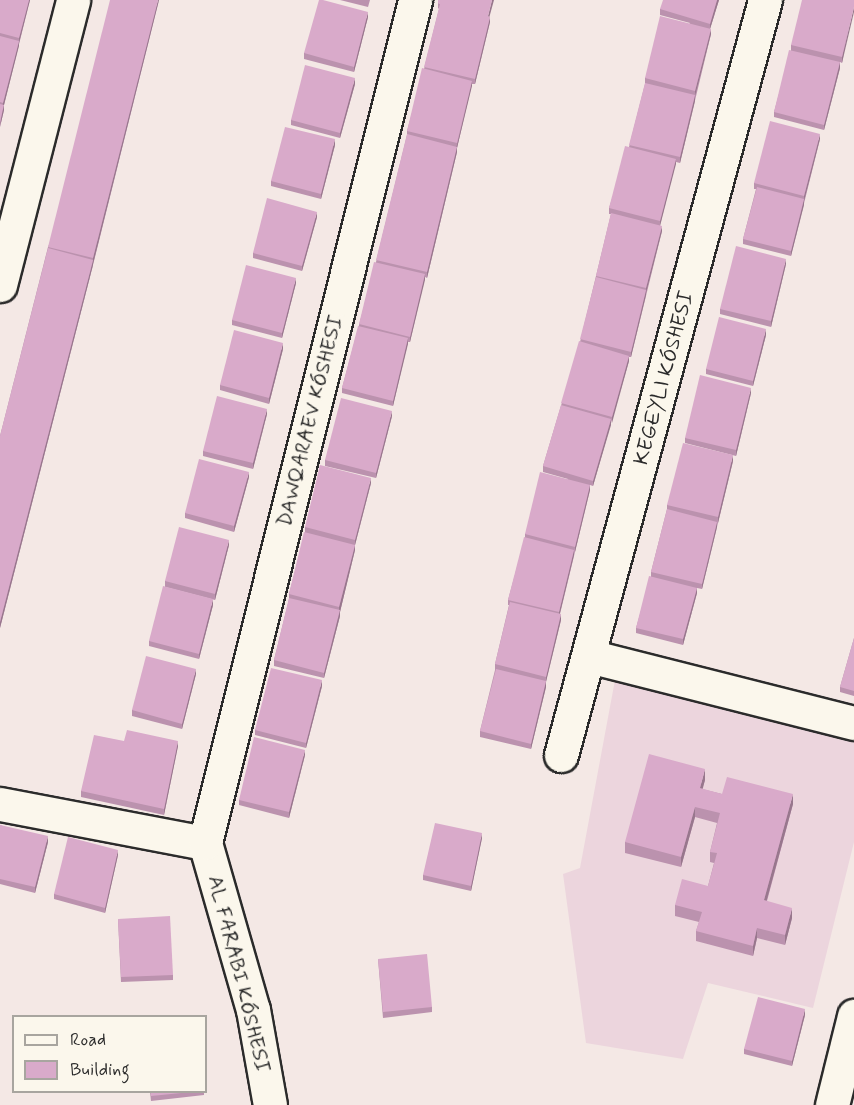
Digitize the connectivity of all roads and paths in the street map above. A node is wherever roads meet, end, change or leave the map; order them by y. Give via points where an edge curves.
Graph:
1 (73, 0) edge
2 (415, 0) edge
3 (765, 0) edge
4 (0, 285) edge
5 (589, 656) junction
6 (854, 723) edge
7 (561, 755) dead end
8 (0, 804) edge
9 (205, 843) junction
10 (854, 1016) edge
11 (270, 1105) edge
12 (832, 1105) edge

1 - 4 street
2 - 9 street, DAWQARAEV KÓSHESI
3 - 5 street, KEGEYLI KÓSHESI
5 - 6 street
5 - 7 street, KEGEYLI KÓSHESI
8 - 9 street
9 - 11 street, AL FARABI KÓSHESI via 253,1010
10 - 12 street

